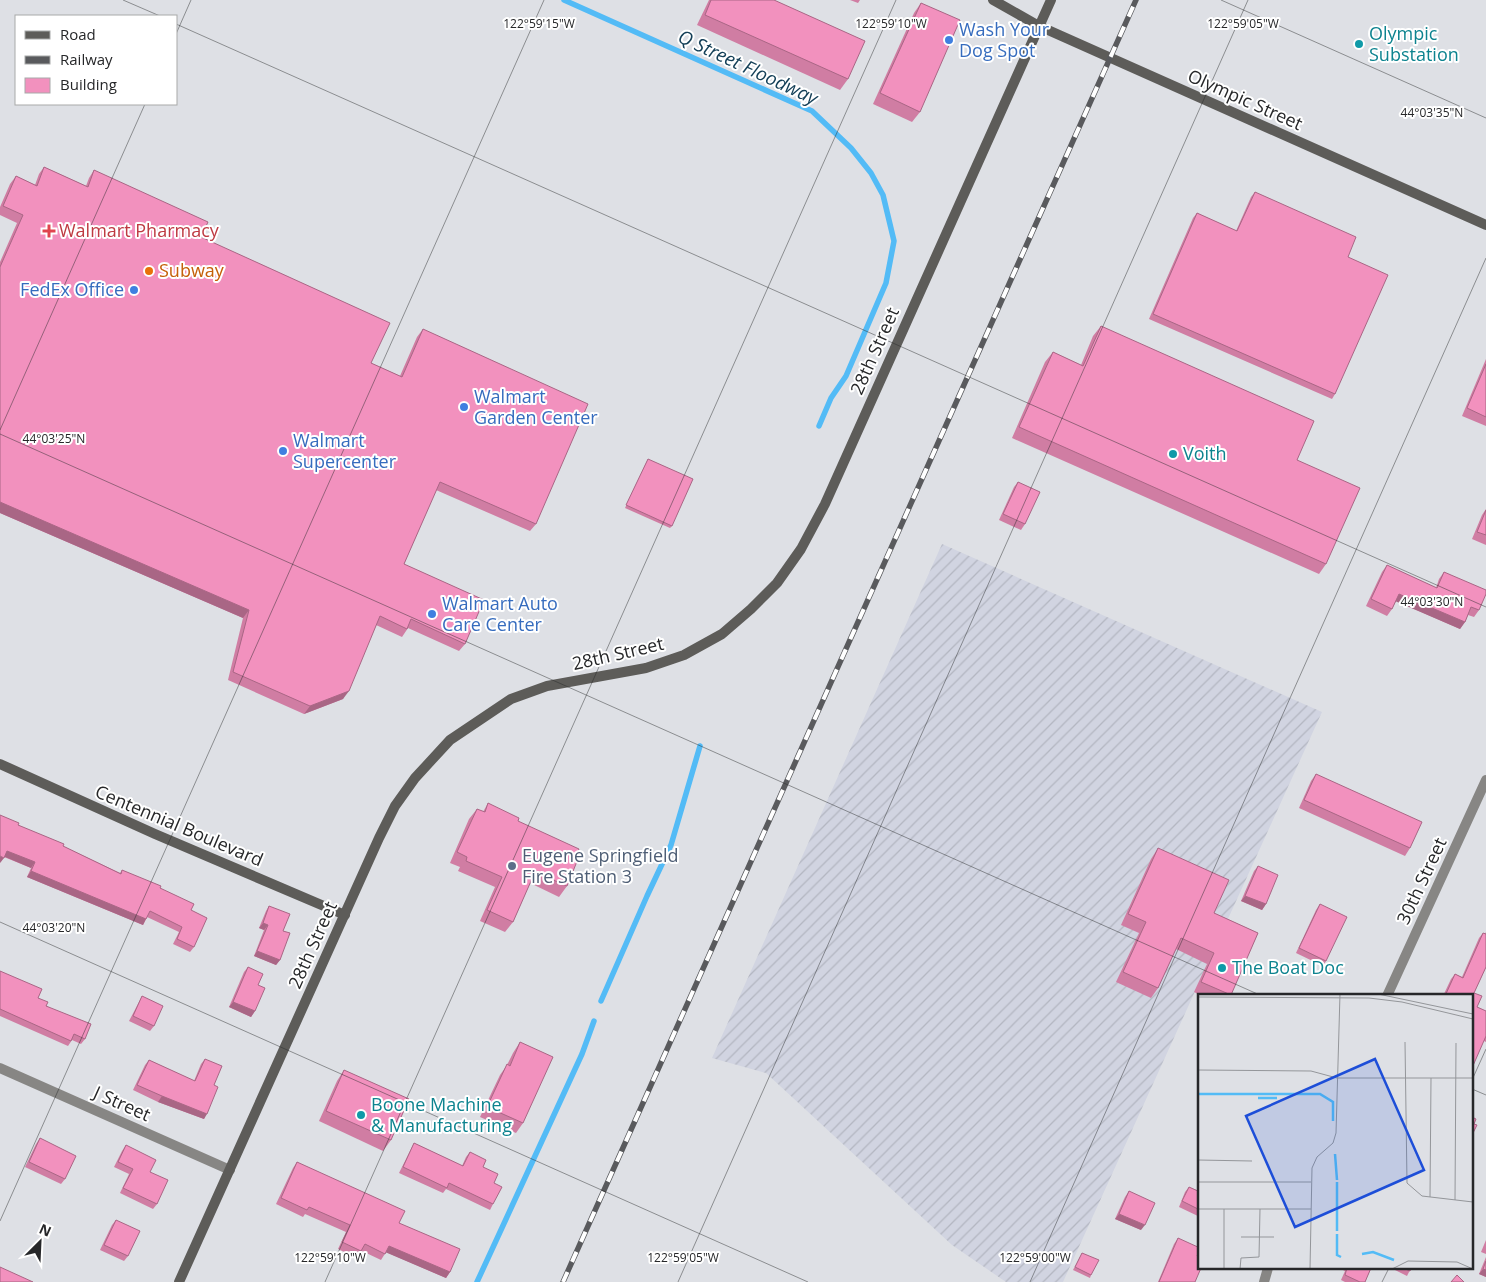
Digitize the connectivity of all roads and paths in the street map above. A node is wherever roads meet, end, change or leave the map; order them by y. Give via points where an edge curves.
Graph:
1 (994, 0) edge
2 (1051, 0) edge
3 (1039, 26) junction
4 (1486, 225) edge
5 (0, 764) edge
6 (1486, 780) edge
7 (345, 915) junction
8 (1388, 994) edge
9 (0, 1068) edge
10 (230, 1170) junction
11 (179, 1282) edge

1 - 3 main road, Olympic Street
2 - 3 main road, 28th Street
3 - 4 main road, Olympic Street
3 - 7 main road, 28th Street via 825,504 801,549 777,583 722,634 684,654 646,668 546,686 511,699 450,740 415,778 396,806
5 - 7 main road, Centennial Boulevard
6 - 8 street, 30th Street
7 - 10 main road, 28th Street
9 - 10 street, J Street
10 - 11 main road, 28th Street

